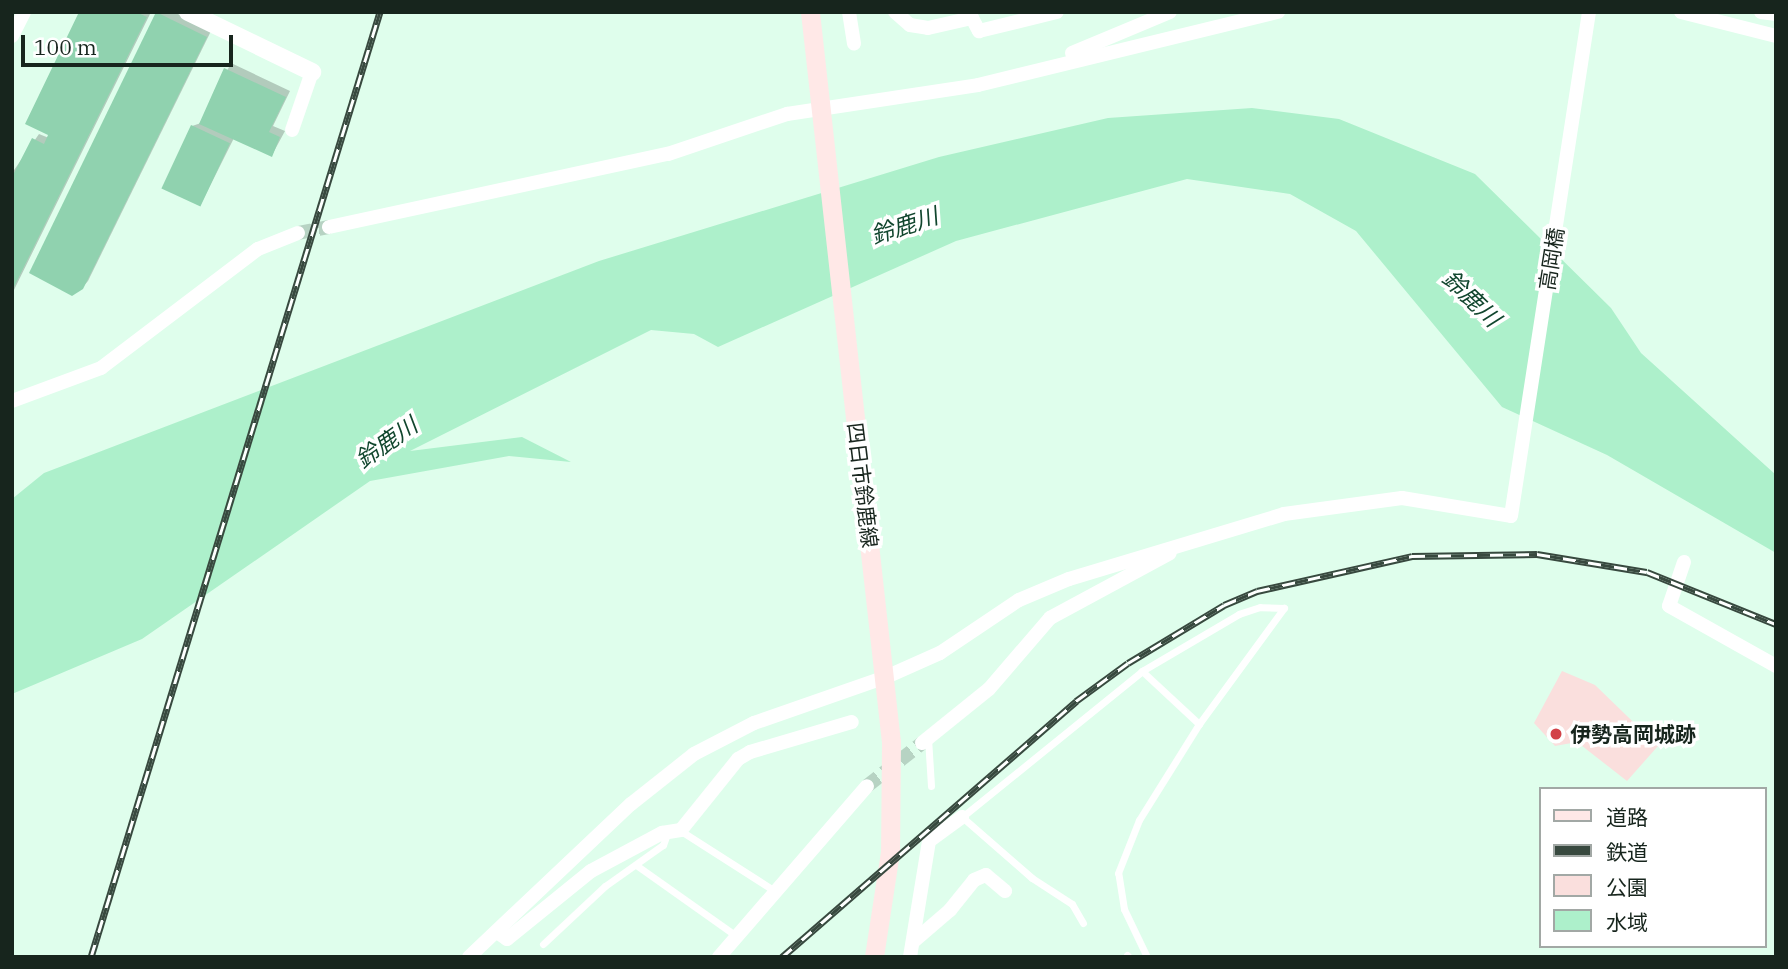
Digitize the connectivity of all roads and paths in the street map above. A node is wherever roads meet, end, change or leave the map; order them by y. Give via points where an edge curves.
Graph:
1 (23, 12) edge
2 (188, 12) edge
3 (810, 12) edge
4 (849, 12) edge
5 (895, 12) edge
6 (1057, 12) edge
7 (1170, 12) edge
8 (1278, 12) edge
9 (1589, 12) edge
10 (1681, 12) edge
11 (1761, 12) edge
12 (1776, 14) edge
13 (971, 15) edge
14 (12, 36) edge
15 (1776, 36) edge
16 (854, 44) dead end
17 (1028, 71) junction
18 (312, 72) joint
19 (820, 114) junction
20 (292, 130) dead end
21 (328, 227) tunnel mouth
22 (298, 233) tunnel mouth
23 (14, 400) edge
24 (1202, 536) junction
25 (1683, 565) dead end
26 (1776, 666) edge
27 (1142, 671) junction
28 (886, 677) junction
29 (852, 722) dead end
30 (1199, 724) junction
31 (925, 741) joint
32 (867, 786) tunnel mouth
33 (931, 786) dead end
34 (962, 817) junction
35 (675, 830) junction
36 (636, 865) junction
37 (775, 891) junction
38 (1005, 891) dead end
39 (1083, 923) dead end
40 (497, 932) junction
41 (735, 935) junction
42 (914, 941) junction
43 (543, 944) dead end
44 (469, 957) edge
45 (719, 957) edge
46 (874, 957) edge
47 (910, 957) edge
48 (1147, 957) edge

1 - 14 street
2 - 18 street
3 - 19 main road, 四日市鈴鹿線
4 - 16 street
5 - 13 street via 917,27
6 - 13 street via 979,31
7 - 17 street
8 - 17 street
9 - 24 street, 高岡橋 via 1511,516 1402,498 1284,514
10 - 15 street
11 - 12 street
17 - 19 street via 978,85
18 - 20 street
19 - 21 street via 787,114 668,154
19 - 28 main road, 四日市鈴鹿線
22 - 23 street via 258,249 101,368
24 - 28 street via 1019,600 940,653
24 - 31 street via 1050,618 989,689
25 - 26 street via 1669,606
27 - 30 lane
27 - 30 lane via 1239,614 1267,606 1284,608
27 - 34 lane
28 - 40 street via 754,723 694,754 631,804
28 - 46 main road, 四日市鈴鹿線 via 892,817
29 - 35 street via 744,755
30 - 48 lane via 1139,820 1118,873 1124,909
31 - 33 lane
32 - 37 street
34 - 39 lane via 1032,878 1072,904
34 - 42 street via 929,841
35 - 36 lane
35 - 37 lane
35 - 40 street via 591,871 507,939
36 - 41 lane
36 - 43 lane via 605,886
37 - 41 street
38 - 42 street via 986,875 974,880 950,910
40 - 44 street
41 - 45 street
42 - 47 street

